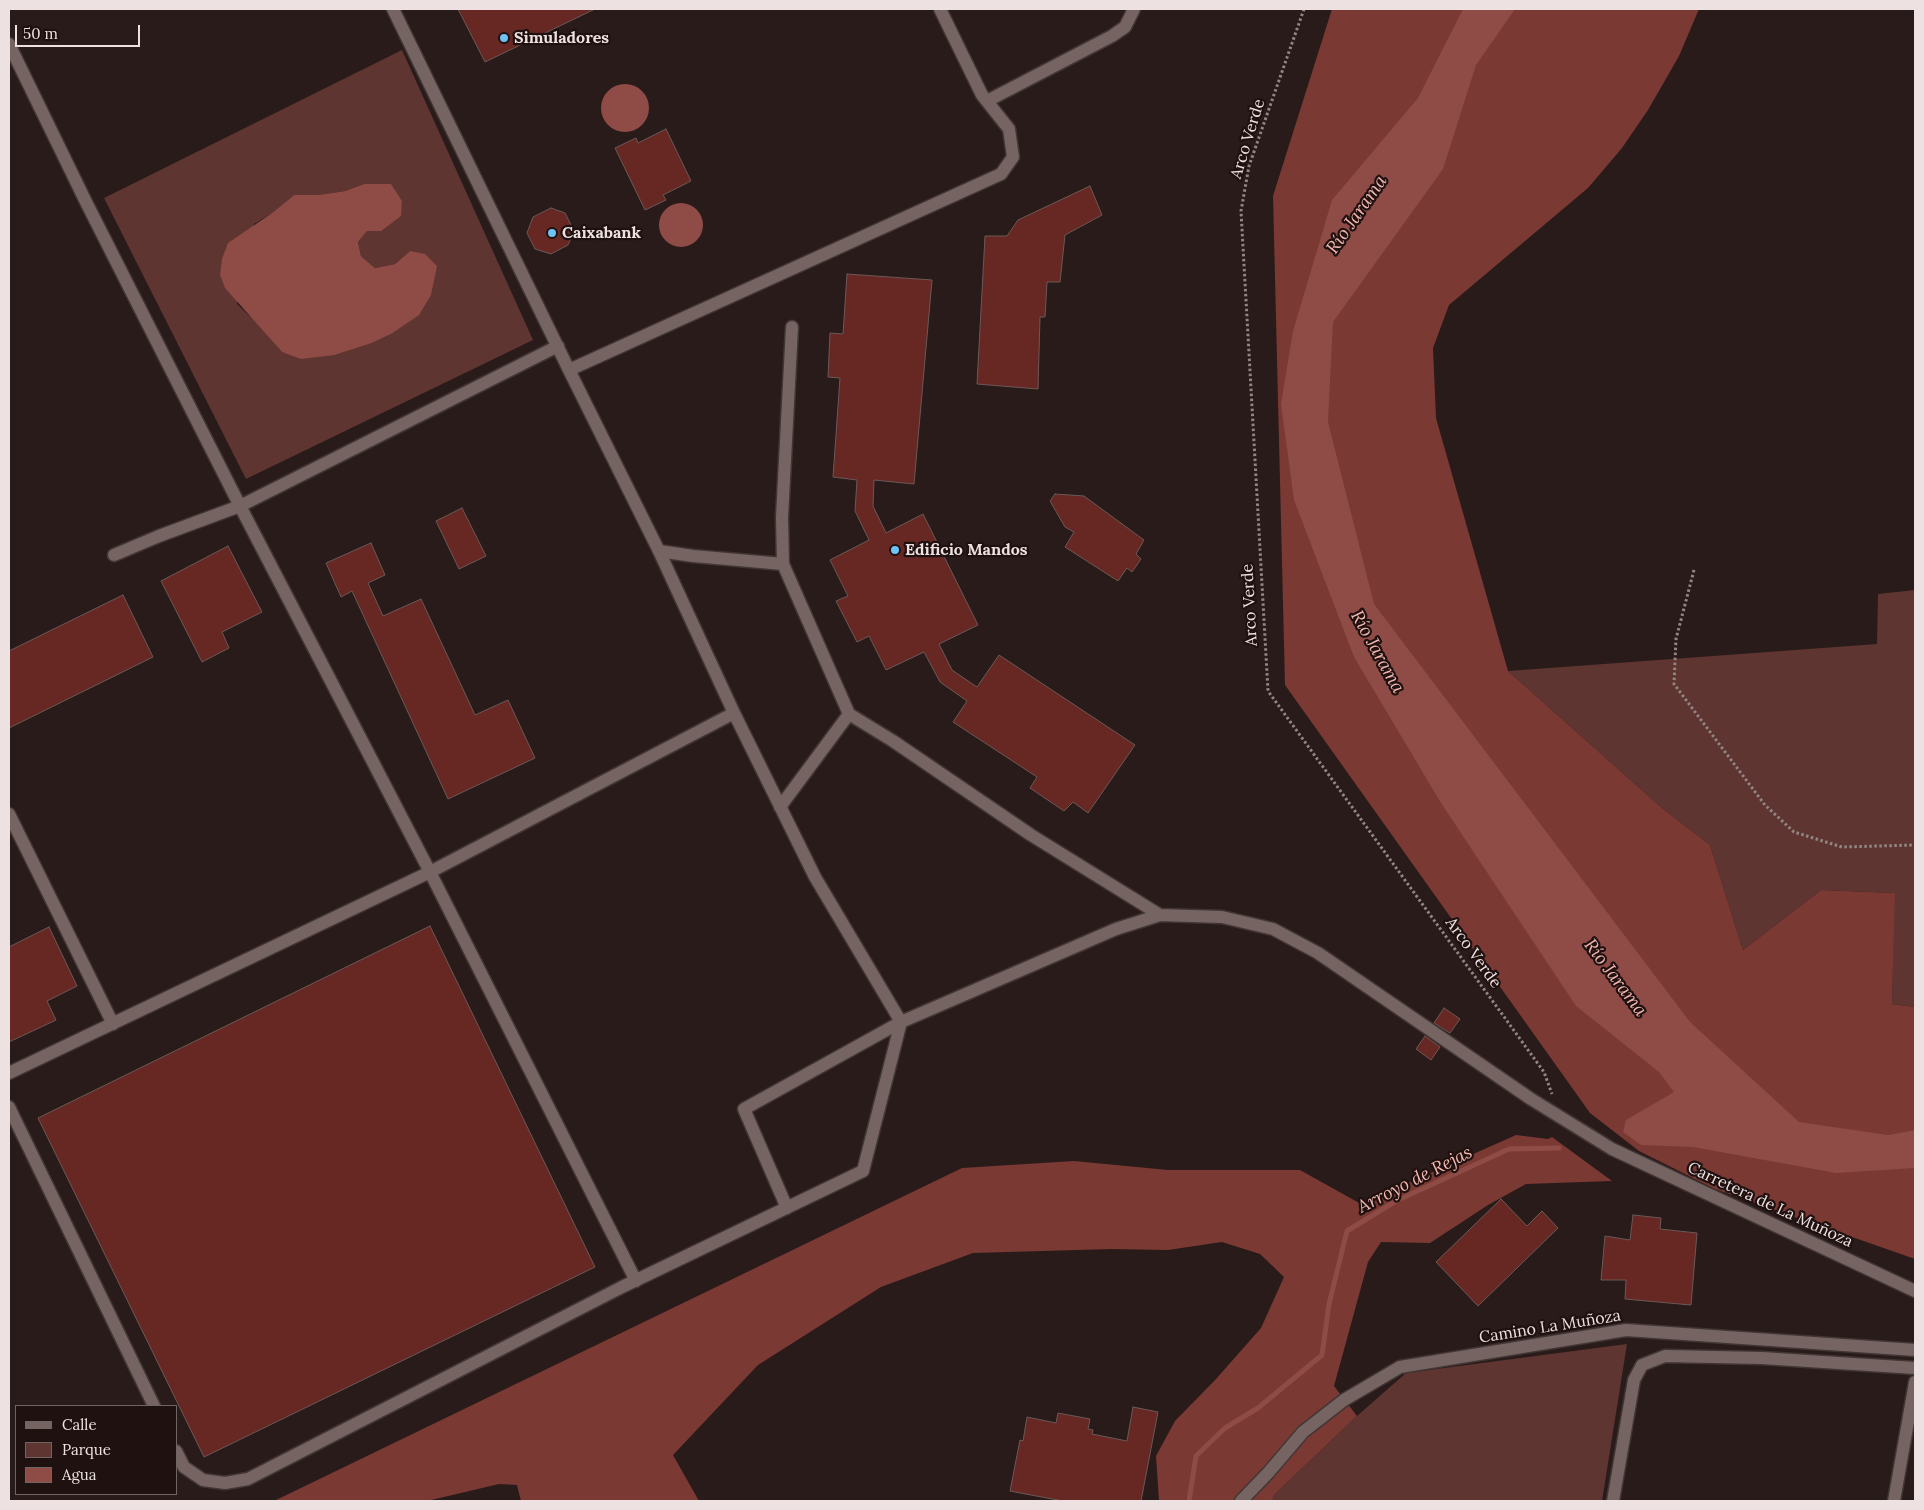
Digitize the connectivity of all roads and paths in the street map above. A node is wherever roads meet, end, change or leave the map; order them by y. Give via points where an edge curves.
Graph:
1 (393, 9) edge
2 (940, 9) edge
3 (1134, 9) edge
4 (1304, 9) edge
5 (9, 44) edge
6 (987, 101) junction
7 (792, 326) dead end
8 (558, 346) junction
9 (569, 370) junction
10 (240, 506) junction
11 (659, 550) junction
12 (114, 556) dead end
13 (782, 564) junction
14 (1694, 570) dead end
15 (734, 713) junction
16 (848, 714) junction
17 (780, 807) junction
18 (9, 814) edge
19 (1915, 845) edge
20 (430, 872) junction
21 (1160, 915) junction
22 (901, 1022) junction
23 (113, 1024) junction
24 (9, 1073) edge
25 (9, 1107) edge
26 (1560, 1118) junction
27 (787, 1208) junction
28 (636, 1281) junction
29 (1915, 1292) edge
30 (1915, 1350) edge
31 (1915, 1368) edge
32 (1915, 1382) edge
33 (154, 1405) edge
34 (178, 1455) edge
35 (1241, 1501) edge
36 (1613, 1501) edge
37 (1894, 1501) edge

1 - 8 lane
2 - 6 lane
3 - 6 lane via 1125,27 1112,36
4 - 26 path, Arco Verde via 1249,166 1241,211 1268,691 1544,1072
5 - 10 lane
6 - 9 lane via 1009,130 1013,156 1001,174
7 - 13 lane
8 - 9 lane
8 - 10 lane
9 - 11 lane
10 - 12 lane
10 - 20 lane
11 - 13 lane
11 - 15 lane
13 - 16 lane
14 - 19 path via 1676,639 1674,684 1765,805 1794,832 1842,847
15 - 17 lane
15 - 20 lane
16 - 17 lane
16 - 21 lane via 1031,835
17 - 22 lane via 815,877
18 - 23 lane
20 - 23 lane
20 - 28 lane
21 - 22 lane via 1116,929
21 - 26 lane, Carretera de La Muñoza via 1222,917 1273,929 1318,953
22 - 27 lane via 863,1171
22 - 27 lane via 744,1109
23 - 24 lane
25 - 33 lane
26 - 29 lane, Carretera de La Muñoza via 1612,1149
27 - 28 lane
28 - 34 lane via 248,1480 225,1484 203,1480 184,1467
30 - 35 lane, Camino La Muñoza via 1626,1330 1400,1368 1344,1400 1303,1432
31 - 36 lane via 1762,1358 1664,1356 1642,1365 1634,1380
32 - 37 lane

